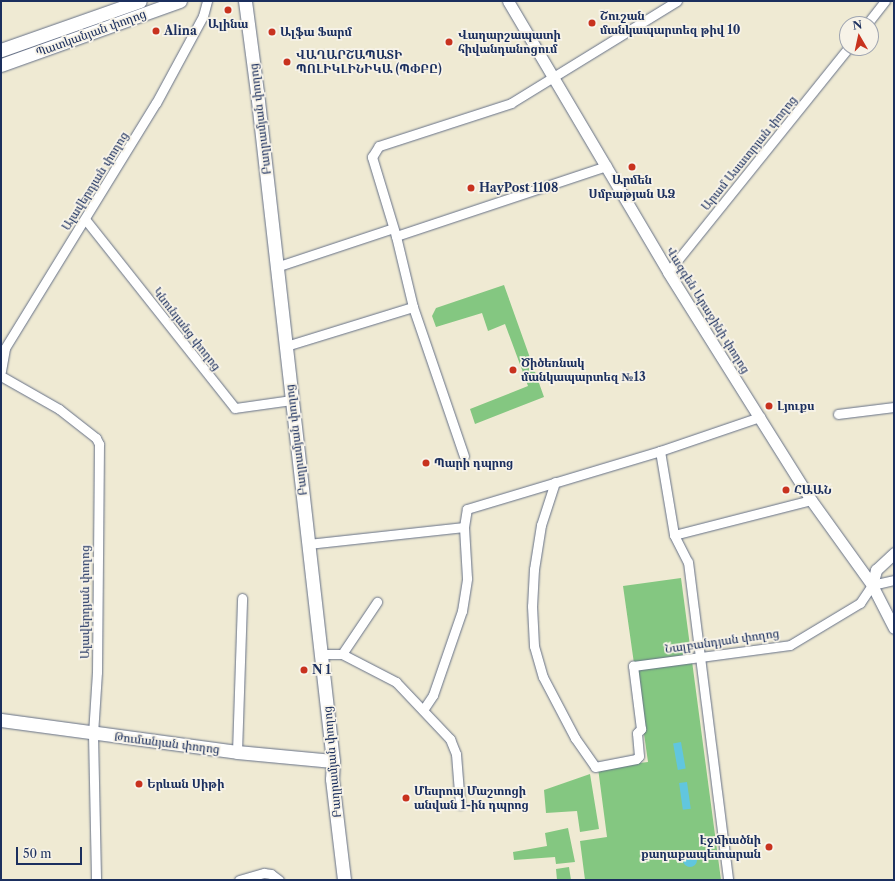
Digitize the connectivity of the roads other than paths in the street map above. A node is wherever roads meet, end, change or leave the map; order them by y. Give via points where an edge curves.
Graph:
1 (140, 1) edge
2 (180, 1) edge
3 (207, 1) edge
4 (245, 1) edge
5 (508, 1) edge
6 (677, 1) edge
7 (885, 1) edge
8 (873, 16) edge
9 (1, 50) edge
10 (842, 56) edge
11 (1, 64) edge
12 (553, 78) junction
13 (607, 166) junction
14 (85, 219) junction
15 (395, 232) junction
16 (276, 267) junction
17 (668, 272) junction
18 (413, 307) junction
19 (286, 346) junction
20 (1, 371) edge
21 (1, 376) edge
22 (292, 400) junction
23 (894, 407) edge
24 (838, 414) dead end
25 (760, 417) junction
26 (660, 451) junction
27 (464, 456) dead end
28 (554, 482) junction
29 (811, 500) junction
30 (464, 526) junction
31 (674, 535) junction
32 (308, 544) junction
33 (894, 553) edge
34 (894, 580) edge
35 (872, 585) junction
36 (242, 598) dead end
37 (377, 602) dead end
38 (894, 628) edge
39 (321, 654) junction
40 (342, 654) junction
41 (699, 658) junction
42 (423, 710) junction
43 (1, 720) edge
44 (93, 734) junction
45 (237, 752) junction
46 (333, 761) junction
47 (460, 805) dead end
48 (96, 880) edge
49 (239, 880) edge
50 (279, 880) edge
51 (344, 880) edge
52 (728, 880) edge

1 - 9 main road, Պատկանյան փողոց
2 - 11 main road, Պատկանյան փողոց
3 - 14 street, Ալավերդյան փողոց via 203,16 156,104
4 - 16 main road, Բաղրամյան փողոց
5 - 12 street, Վազգեն Արաջինի փողոց
6 - 12 street
7 - 8 street
10 - 17 street, Արամ Ասատրյան փողոց
12 - 13 street, Վազգեն Արաջինի փողոց
12 - 15 street via 511,103 379,146 372,157
13 - 15 street
13 - 17 street, Վազգեն Արաջինի փողոց
14 - 20 street, Ալավերդյան փողոց via 5,348
14 - 22 street, Կնունյանց փողոց via 235,408
15 - 16 street
15 - 18 street
16 - 19 main road, Բաղրամյան փողոց
17 - 25 street, Վազգեն Արաջինի փողոց
18 - 19 street
18 - 27 street
19 - 22 main road, Բաղրամյան փողոց
21 - 44 street, Ալավերդյան փողոց via 59,409 96,438 99,444 97,672
22 - 32 main road, Բաղրամյան փողոց
23 - 24 street
25 - 26 street
25 - 29 street, Վազգեն Արաջինի փողոց
26 - 28 street
26 - 31 street
28 - 30 street via 466,509
28 - 41 street, Նալբանդյան փողոց via 540,524 534,569 534,646 543,677 575,738 595,766 636,759 640,753 637,733 641,729 633,666
29 - 31 street
29 - 35 street, Վազգեն Արաջինի փողոց
30 - 32 street
30 - 42 street via 467,578 462,611 433,695
31 - 41 street via 688,562
32 - 39 main road, Բաղրամյան փողոց
33 - 35 street, Նալբանդյան փողոց via 876,570
34 - 35 street
35 - 38 street, Վազգեն Արաջինի փողոց
35 - 41 street, Նալբանդյան փողոց via 860,603 790,645
36 - 45 street
37 - 40 street
39 - 40 street
39 - 46 main road, Բաղրամյան փողոց
40 - 42 street via 396,682
41 - 52 street
42 - 47 street via 450,739 456,754
43 - 44 main road, Թումանյան փողոց
44 - 45 main road, Թումանյան փողոց
44 - 48 street, Ալավերդյան փողոց
45 - 46 main road, Թումանյան փողոց
46 - 51 main road, Բաղրամյան փողոց via 332,779
49 - 50 street via 264,873 271,874

